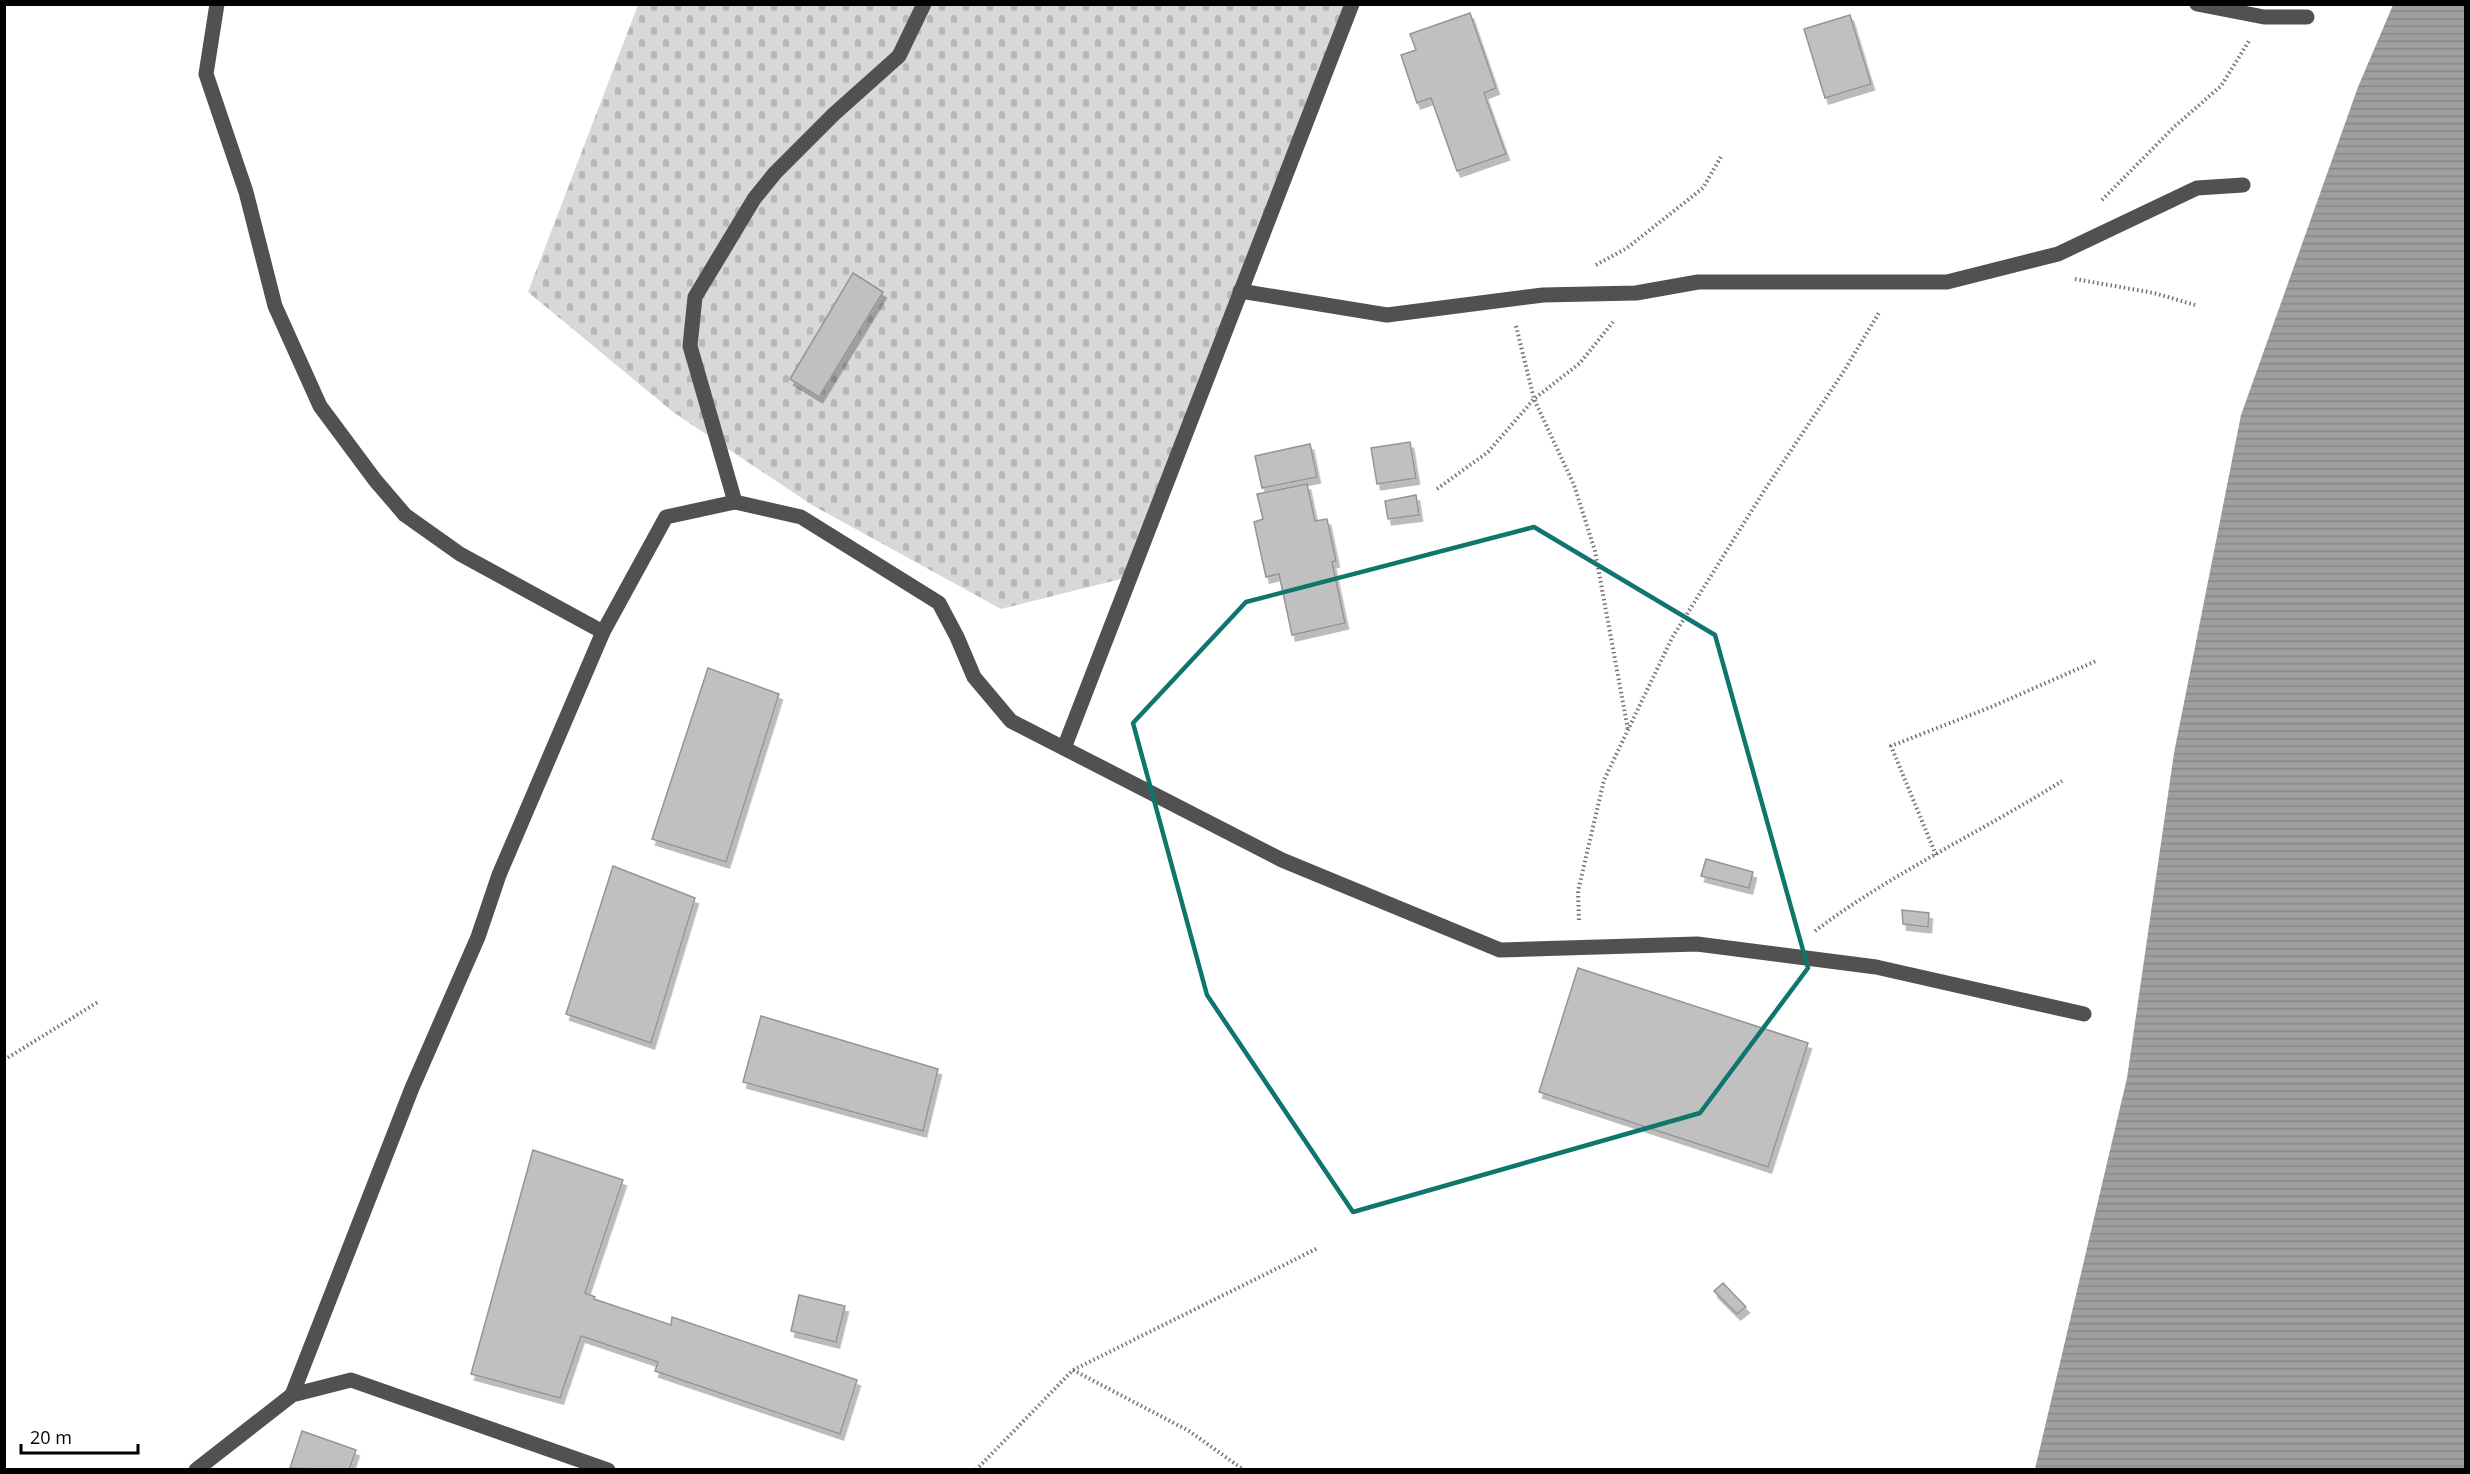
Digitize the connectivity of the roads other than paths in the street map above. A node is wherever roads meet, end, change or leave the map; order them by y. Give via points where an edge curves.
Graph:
1 (217, 4) edge
2 (924, 4) edge
3 (1352, 4) edge
4 (2197, 4) edge
5 (2307, 17) dead end
6 (2243, 185) dead end
7 (1240, 291) junction
8 (735, 502) junction
9 (603, 632) junction
10 (1064, 748) junction
11 (2084, 1014) dead end
12 (292, 1395) junction
13 (196, 1470) edge
14 (608, 1470) edge

1 - 9 street via 206,74 246,192 274,306 320,406 405,515 460,554
2 - 8 street via 899,56 834,114 754,199 695,297 690,346
3 - 7 street
4 - 5 street via 2264,17
6 - 7 street via 2197,188 2058,254 1947,282 1698,282 1636,293 1543,295 1387,315
7 - 10 street
8 - 9 street via 666,517
8 - 10 street via 801,517 939,603 974,677 1011,721
9 - 12 street via 412,1088
10 - 11 street via 1282,860 1500,950 1697,944 1876,967
12 - 13 street
12 - 14 street via 351,1380

